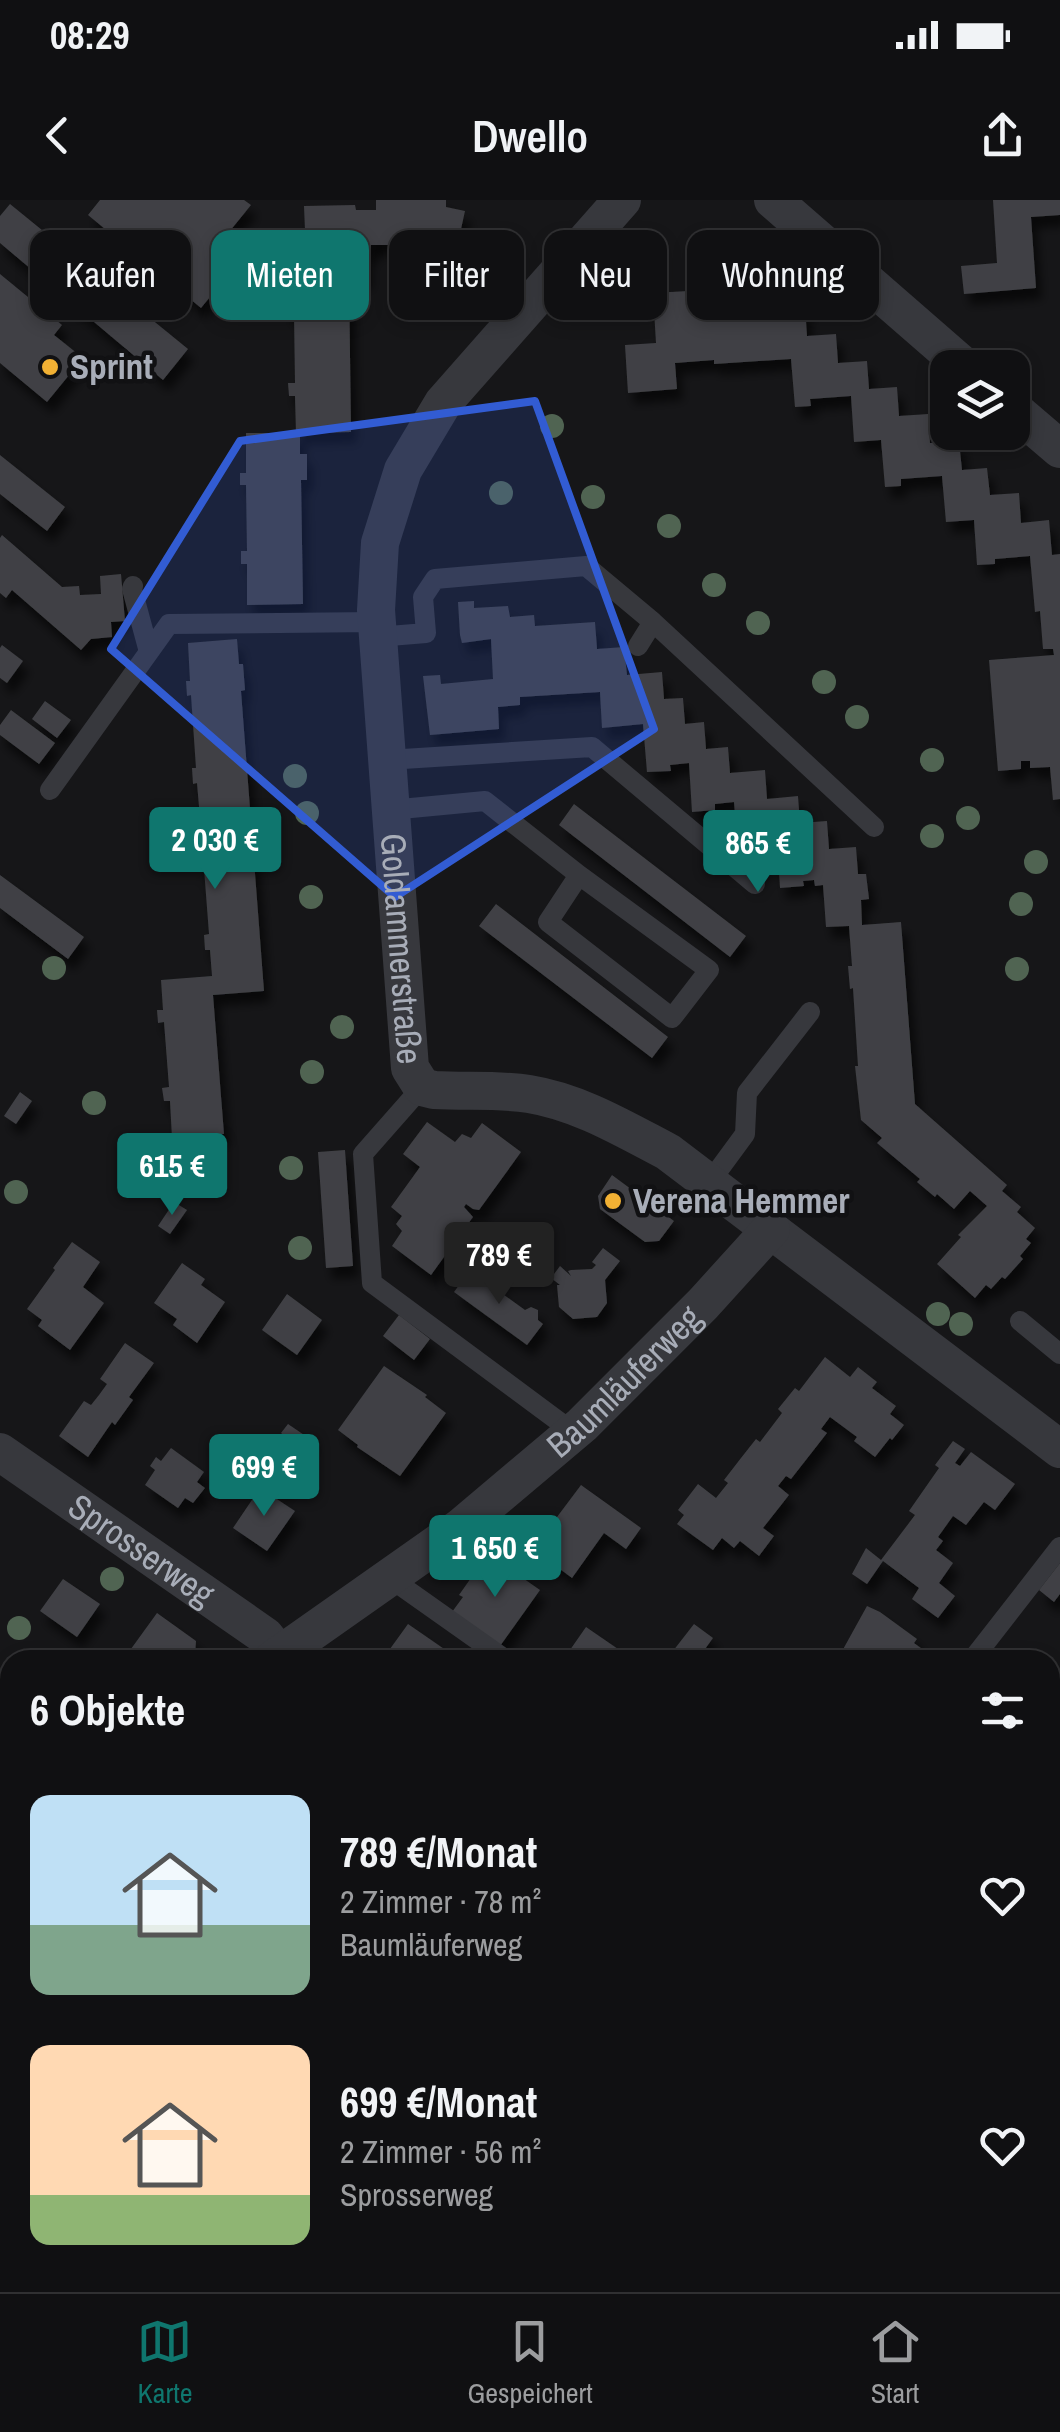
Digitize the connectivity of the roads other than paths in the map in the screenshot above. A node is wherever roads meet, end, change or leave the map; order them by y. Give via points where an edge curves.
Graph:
1 (622, 200) edge
2 (773, 200) edge
3 (945, 350) edge
4 (1030, 423) edge
5 (1060, 449) edge
6 (133, 586) dead end
7 (653, 622) junction
8 (377, 629) junction
9 (638, 646) dead end
10 (149, 652) junction
11 (386, 760) junction
12 (50, 790) dead end
13 (390, 810) junction
14 (874, 827) dead end
15 (580, 875) junction
16 (755, 884) dead end
17 (810, 1012) dead end
18 (422, 1086) junction
19 (708, 1183) junction
20 (770, 1230) junction
21 (1020, 1321) dead end
22 (1060, 1354) edge
23 (573, 1432) junction
24 (1060, 1449) edge
25 (0, 1452) edge
26 (1060, 1547) edge
27 (390, 1578) junction
28 (272, 1650) edge
29 (287, 1650) edge
30 (492, 1650) edge
31 (980, 1650) edge

1 - 8 street, Goldammerstraße via 443,403 403,470 380,543
2 - 3 street
4 - 5 street
6 - 10 lane
7 - 8 lane via 586,566 435,579 423,597 426,632
7 - 9 lane
7 - 14 lane
8 - 10 lane via 169,624
8 - 11 street, Goldammerstraße
10 - 12 lane
11 - 13 street, Goldammerstraße
11 - 16 lane via 592,747
13 - 15 lane via 484,801
13 - 18 street, Goldammerstraße via 410,1068
15 - 15 lane via 710,970 672,1018 548,922
17 - 19 lane via 748,1093 745,1134
18 - 19 street, Goldammerstraße via 556,1100 668,1152
18 - 23 lane via 363,1154 372,1283
19 - 20 street, Goldammerstraße
20 - 23 street, Baumläuferweg
20 - 24 street, Goldammerstraße
21 - 22 lane
23 - 27 street, Baumläuferweg via 462,1528
25 - 28 street, Sprosserweg via 265,1636
26 - 31 lane
27 - 29 street, Baumläuferweg
27 - 30 lane

